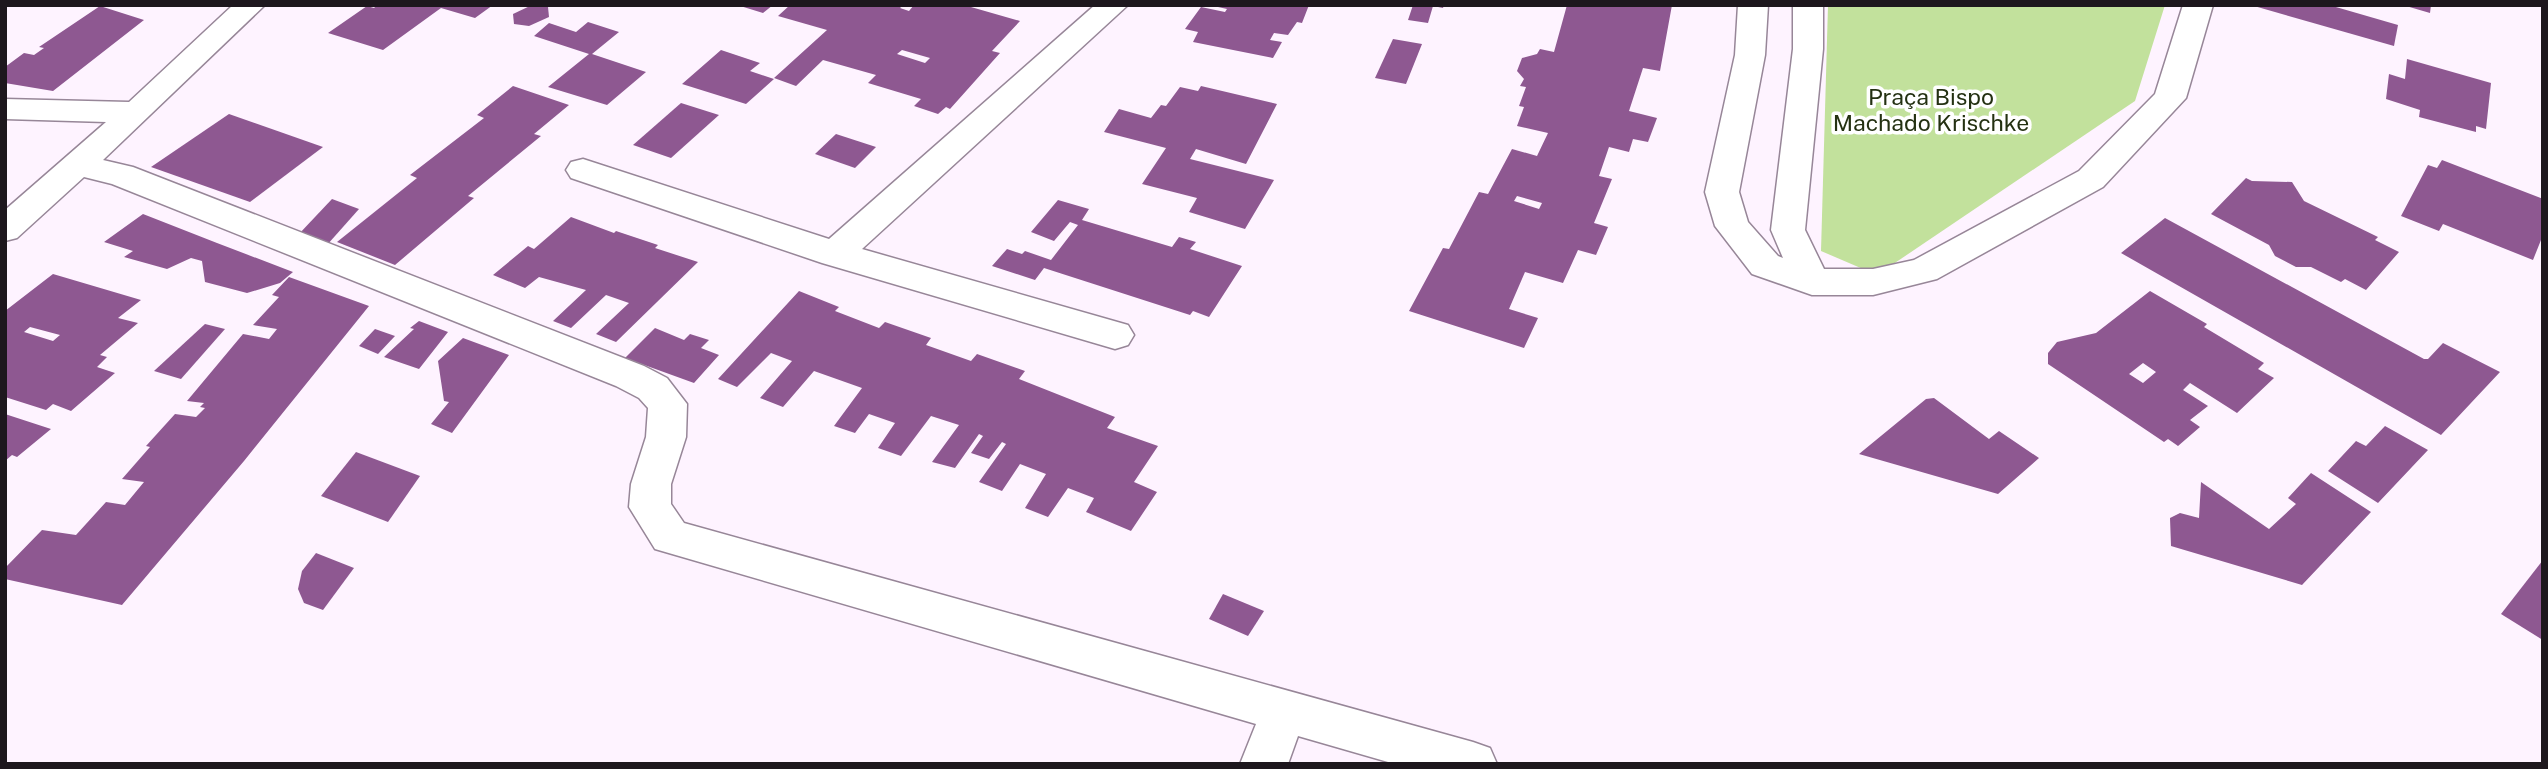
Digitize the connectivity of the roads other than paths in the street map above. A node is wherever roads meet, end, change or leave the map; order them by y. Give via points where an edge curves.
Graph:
1 (250, 5) edge
2 (1113, 5) edge
3 (1753, 5) edge
4 (1808, 5) edge
5 (2198, 5) edge
6 (5, 109) edge
7 (137, 112) junction
8 (78, 165) junction
9 (583, 170) dead end
10 (5, 229) edge
11 (835, 254) junction
12 (1812, 282) junction
13 (1115, 335) dead end
14 (1283, 712) junction
15 (1264, 764) edge
16 (1473, 764) edge

1 - 7 street
2 - 11 street
3 - 12 street via 1750,55 1722,192 1732,226 1765,265
4 - 12 street via 1808,49 1788,230
5 - 12 street via 2170,98 2091,179 1924,270 1873,282
6 - 7 street
7 - 8 street
8 - 10 street
8 - 14 street via 121,175 653,388 668,404 666,438 651,484 650,507 670,537
9 - 11 street
11 - 13 street
14 - 15 street
14 - 16 street

